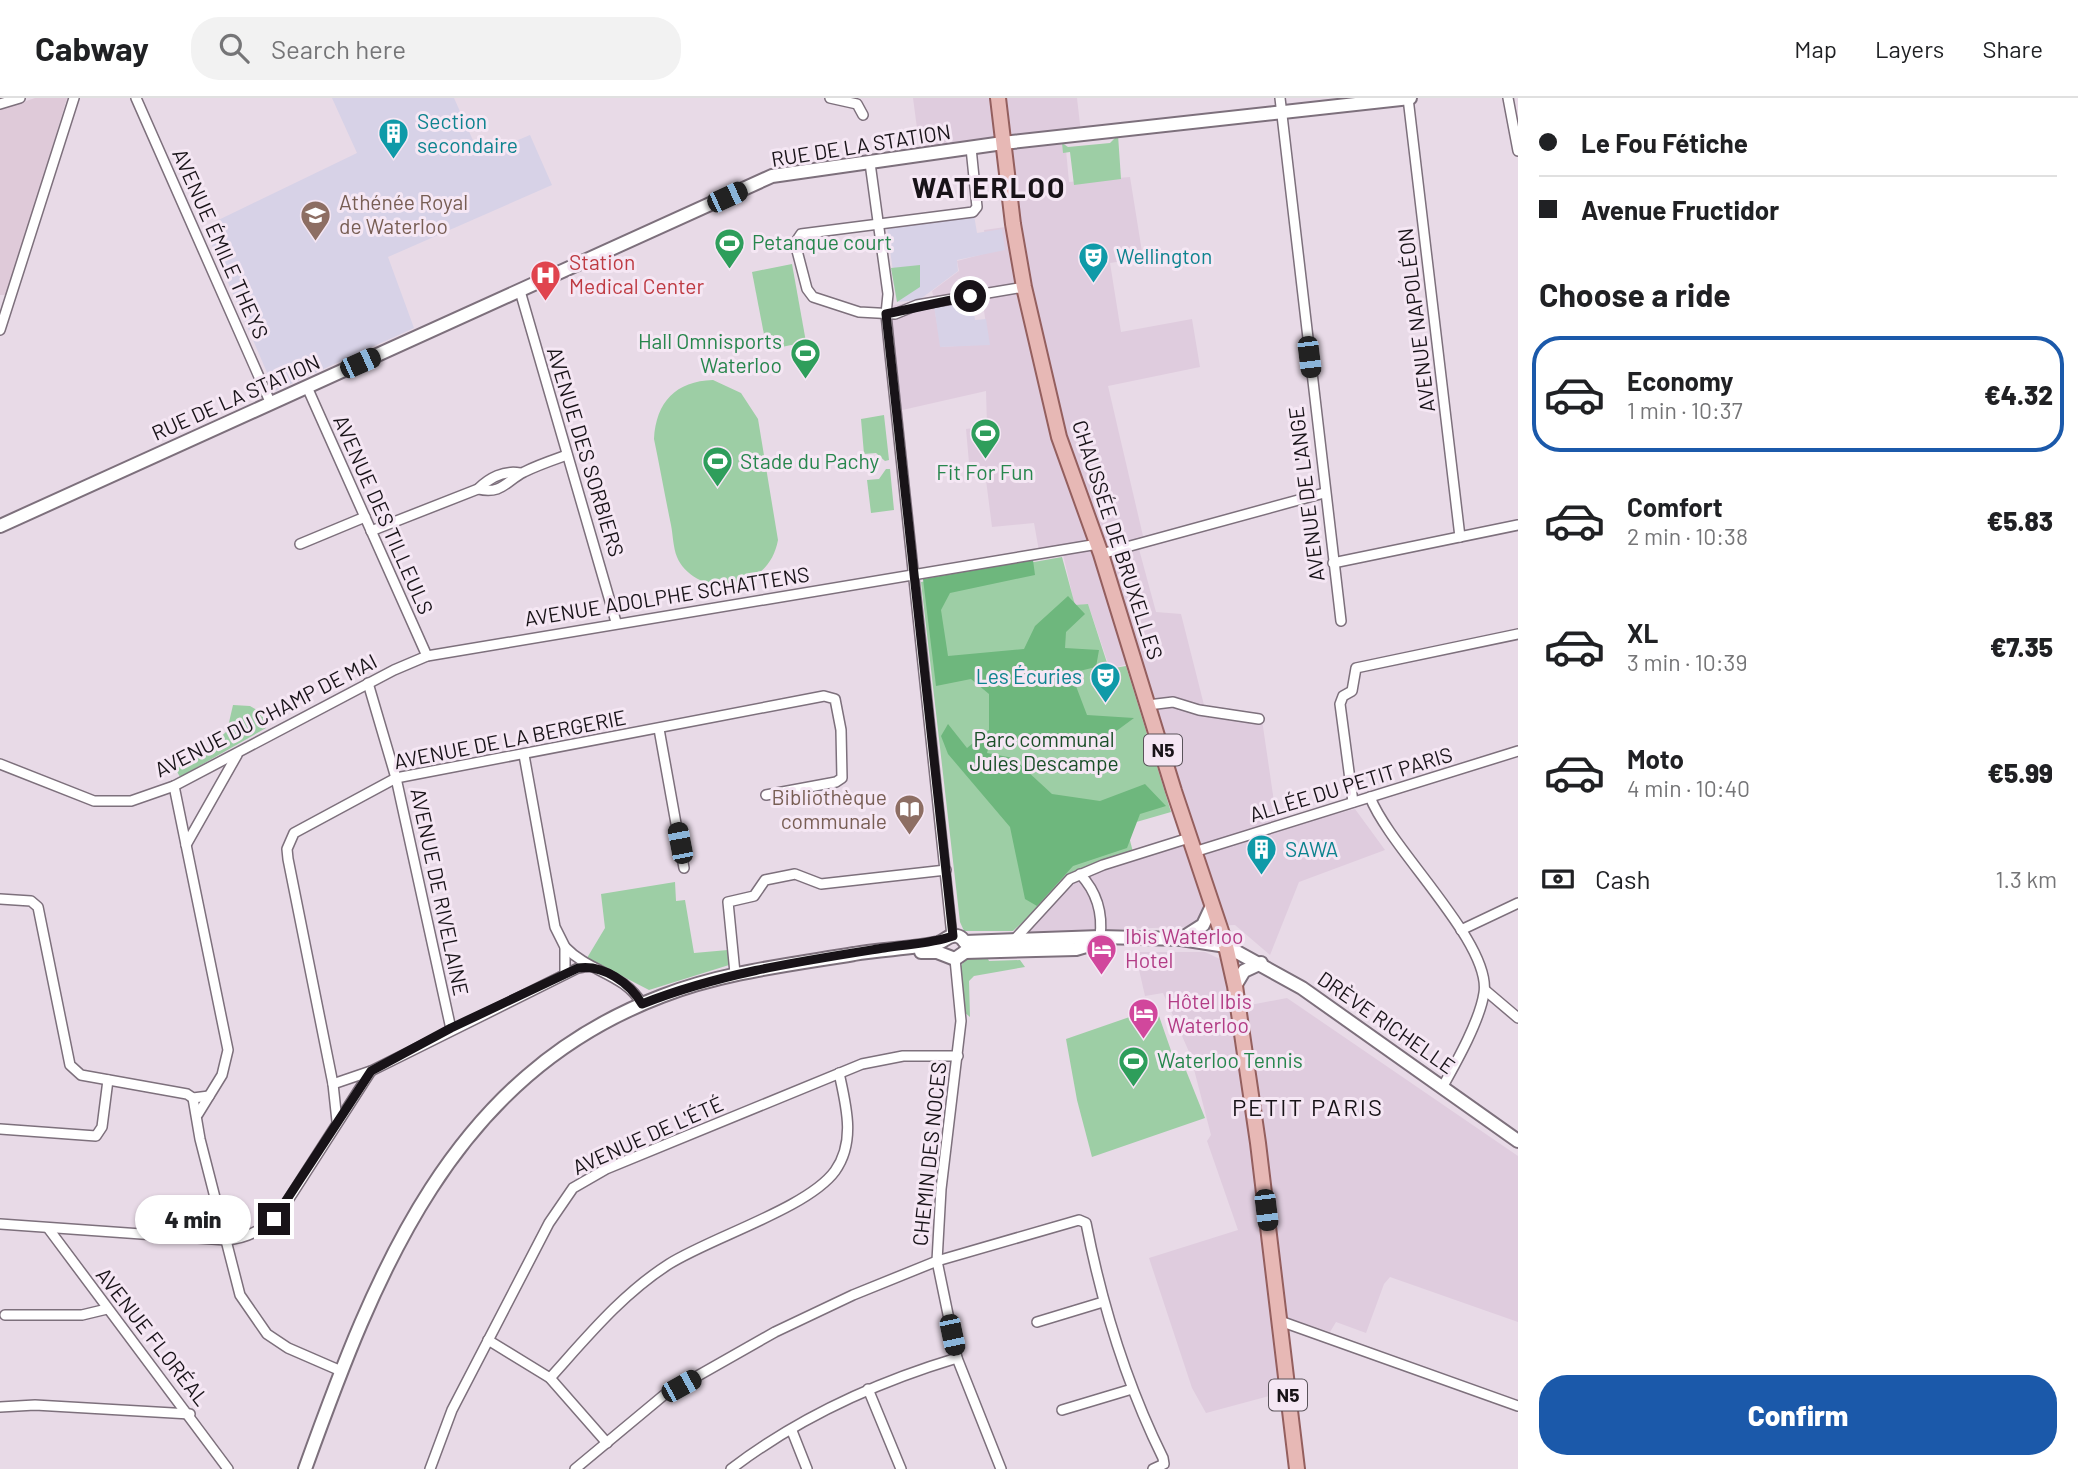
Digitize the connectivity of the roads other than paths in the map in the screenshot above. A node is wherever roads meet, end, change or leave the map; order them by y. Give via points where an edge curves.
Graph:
1 (20, 98) edge
2 (74, 98) edge
3 (136, 98) edge
4 (830, 98) edge
5 (998, 98) edge
6 (1280, 98) edge
7 (1409, 98) edge
8 (1508, 98) edge
9 (0, 104) edge
10 (1280, 112) junction
11 (863, 115) dead end
12 (1003, 143) junction
13 (971, 148) junction
14 (1518, 152) edge
15 (870, 163) junction
16 (878, 223) junction
17 (1024, 287) junction
18 (520, 291) junction
19 (886, 314) junction
20 (0, 330) edge
21 (307, 387) junction
22 (271, 404) junction
23 (567, 455) junction
24 (1324, 493) junction
25 (365, 517) junction
26 (1518, 524) edge
27 (0, 526) edge
28 (371, 531) junction
29 (1460, 537) junction
30 (300, 544) dead end
31 (1099, 549) junction
32 (1333, 563) junction
33 (912, 575) junction
34 (1341, 621) dead end
35 (616, 622) junction
36 (1518, 634) edge
37 (427, 656) junction
38 (368, 683) junction
39 (1149, 705) junction
40 (1259, 719) dead end
41 (659, 729) junction
42 (1518, 751) edge
43 (238, 754) junction
44 (524, 755) junction
45 (0, 764) edge
46 (396, 778) junction
47 (174, 786) junction
48 (766, 794) dead end
49 (1370, 797) junction
50 (1353, 802) junction
51 (186, 845) junction
52 (1192, 845) junction
53 (684, 868) dead end
54 (946, 870) junction
55 (1080, 874) junction
56 (0, 899) edge
57 (1518, 903) edge
58 (1211, 908) junction
59 (1461, 930) junction
60 (1104, 938) junction
61 (1181, 939) junction
62 (1014, 940) junction
63 (1226, 946) junction
64 (565, 947) junction
65 (955, 947) junction
66 (1261, 963) junction
67 (589, 967) junction
68 (735, 973) junction
69 (565, 974) junction
70 (1235, 986) junction
71 (1485, 990) junction
72 (642, 1004) junction
73 (1518, 1018) edge
74 (451, 1028) junction
75 (958, 1056) junction
76 (371, 1071) junction
77 (839, 1073) junction
78 (108, 1080) junction
79 (333, 1084) junction
80 (1443, 1086) junction
81 (209, 1096) junction
82 (193, 1098) junction
83 (198, 1114) junction
84 (337, 1121) junction
85 (0, 1129) edge
86 (1518, 1141) edge
87 (0, 1224) edge
88 (48, 1228) junction
89 (226, 1240) junction
90 (937, 1261) junction
91 (1103, 1302) junction
92 (107, 1309) junction
93 (5, 1315) dead end
94 (1280, 1321) junction
95 (1037, 1322) dead end
96 (488, 1340) junction
97 (957, 1358) junction
98 (341, 1371) junction
99 (551, 1378) junction
100 (868, 1389) junction
101 (1132, 1389) junction
102 (1518, 1406) edge
103 (0, 1407) edge
104 (1062, 1410) dead end
105 (190, 1415) junction
106 (792, 1431) junction
107 (607, 1443) junction
108 (228, 1469) edge
109 (305, 1469) edge
110 (430, 1469) edge
111 (575, 1469) edge
112 (731, 1469) edge
113 (807, 1469) edge
114 (901, 1469) edge
115 (1001, 1469) edge
116 (1153, 1469) edge
117 (1297, 1469) edge

1 - 9 street
2 - 20 street
3 - 22 street, AVENUE ÉMILE THEYS
4 - 11 street via 857,104
5 - 12 main road, CHAUSSÉE DE BRUXELLES / N5
6 - 10 street, AVENUE DE L'ANGE
7 - 10 main road, RUE DE LA STATION
7 - 29 street, AVENUE NAPOLÉON
8 - 14 street
10 - 12 main road, RUE DE LA STATION
10 - 24 street, AVENUE DE L'ANGE
12 - 13 main road, RUE DE LA STATION
12 - 17 main road, CHAUSSÉE DE BRUXELLES / N5
13 - 15 main road, RUE DE LA STATION
13 - 16 street via 977,207 973,212
15 - 16 street, CHEMIN DES NOCES
15 - 18 main road, RUE DE LA STATION via 772,176
16 - 19 street, CHEMIN DES NOCES via 888,294
16 - 19 street via 801,234 795,243 813,297 859,312
17 - 19 street
17 - 31 main road, CHAUSSÉE DE BRUXELLES / N5 via 1059,437
18 - 21 main road, RUE DE LA STATION
18 - 23 street, AVENUE DES SORBIERS
19 - 33 street, CHEMIN DES NOCES
21 - 22 main road, RUE DE LA STATION
21 - 25 street, AVENUE DES TILLEULS
22 - 27 main road, RUE DE LA STATION
23 - 28 street via 520,473 512,483 489,492 478,489
23 - 35 street, AVENUE DES SORBIERS
24 - 31 street, AVENUE ADOLPHE SCHATTENS
24 - 32 street, AVENUE DE L'ANGE
25 - 28 street, AVENUE DES TILLEULS
25 - 30 street
26 - 29 street
28 - 37 street, AVENUE DES TILLEULS
29 - 32 street
31 - 33 street, AVENUE ADOLPHE SCHATTENS
31 - 39 main road, CHAUSSÉE DE BRUXELLES / N5
32 - 34 street, AVENUE DE L'ANGE
33 - 35 street, AVENUE ADOLPHE SCHATTENS
33 - 54 street, CHEMIN DES NOCES
35 - 37 street, AVENUE ADOLPHE SCHATTENS
36 - 50 street via 1356,668 1352,691 1340,704
37 - 38 street, AVENUE DU CHAMP DE MAI
38 - 43 street, AVENUE DU CHAMP DE MAI
38 - 46 street, AVENUE DE RIVELAINE
39 - 40 street via 1173,702
39 - 52 main road, CHAUSSÉE DE BRUXELLES / N5
41 - 44 street, AVENUE DE LA BERGERIE
41 - 48 street, AVENUE DE LA BERGERIE via 824,696 835,699 842,778
41 - 53 street
42 - 49 street, ALLÉE DU PETIT PARIS
43 - 47 street, AVENUE DU CHAMP DE MAI
43 - 51 street
44 - 46 street, AVENUE DE LA BERGERIE
44 - 64 street via 555,927
45 - 47 street, AVENUE DU CHAMP DE MAI via 94,801 131,801
46 - 74 street, AVENUE DE RIVELAINE
46 - 79 street, AVENUE DE LA BERGERIE via 302,827 287,849
47 - 51 street
49 - 50 street, ALLÉE DU PETIT PARIS
49 - 59 street via 1385,829
50 - 52 street, ALLÉE DU PETIT PARIS
51 - 81 street via 228,1050 222,1075
52 - 55 street, ALLÉE DU PETIT PARIS
52 - 58 main road, CHAUSSÉE DE BRUXELLES / N5
54 - 65 street, CHEMIN DES NOCES
54 - 68 street via 821,884 795,874 765,880 754,896 729,902
55 - 60 street via 1093,887
55 - 62 street via 1070,879
56 - 78 street via 31,901 38,907 71,1065 81,1075
57 - 59 street
58 - 61 main road via 1203,925
58 - 63 main road, CHAUSSÉE DE BRUXELLES / N5
59 - 71 street via 1482,970
60 - 61 main road, DRÈVE RICHELLE
60 - 62 main road
60 - 65 main road via 1076,949
61 - 63 main road, DRÈVE RICHELLE
62 - 65 main road
63 - 66 main road, DRÈVE RICHELLE
63 - 70 main road, CHAUSSÉE DE BRUXELLES / N5
64 - 67 street
64 - 69 street
65 - 68 main road via 853,954
65 - 75 street, CHEMIN DES NOCES via 961,1021
66 - 70 main road via 1244,971
66 - 80 main road, DRÈVE RICHELLE
67 - 69 street
67 - 72 street via 632,988
68 - 72 main road
69 - 74 street
70 - 94 main road, CHAUSSÉE DE BRUXELLES / N5
71 - 73 street
71 - 80 street
72 - 98 main road via 555,1052 502,1097 454,1152 383,1270
74 - 76 street
75 - 77 street, AVENUE DE L'ÉTÉ via 884,1059
75 - 90 street, CHEMIN DES NOCES
76 - 79 street
76 - 84 street
77 - 96 street, AVENUE DE L'ÉTÉ via 606,1169 573,1188 549,1223
77 - 99 street via 848,1126 846,1146 825,1183 656,1273 621,1301
78 - 82 street
78 - 85 street via 102,1127 96,1136
79 - 84 street, AVENUE DE LA BERGERIE
80 - 86 main road, DRÈVE RICHELLE
81 - 82 street
81 - 83 street
82 - 83 street
83 - 89 street
84 - 89 street via 274,1219 252,1235
87 - 88 street
88 - 89 street
88 - 92 street, AVENUE FLORÉAL
89 - 98 street via 240,1295 267,1334
90 - 91 street via 1083,1221
90 - 97 street, CHEMIN DES NOCES
90 - 107 street via 775,1332 664,1395
91 - 95 street
91 - 101 street
92 - 93 street via 82,1315
92 - 105 street, AVENUE FLORÉAL
94 - 102 street
94 - 117 main road, CHAUSSÉE DE BRUXELLES / N5
96 - 99 street
96 - 110 street, AVENUE DE L'ÉTÉ via 443,1430
97 - 100 street
97 - 115 street, CHEMIN DES NOCES
98 - 109 main road
99 - 107 street
100 - 106 street
100 - 114 street
101 - 104 street
101 - 116 street via 1163,1458 1164,1464
103 - 105 street
105 - 108 street, AVENUE FLORÉAL
106 - 112 street
106 - 113 street
107 - 111 street

